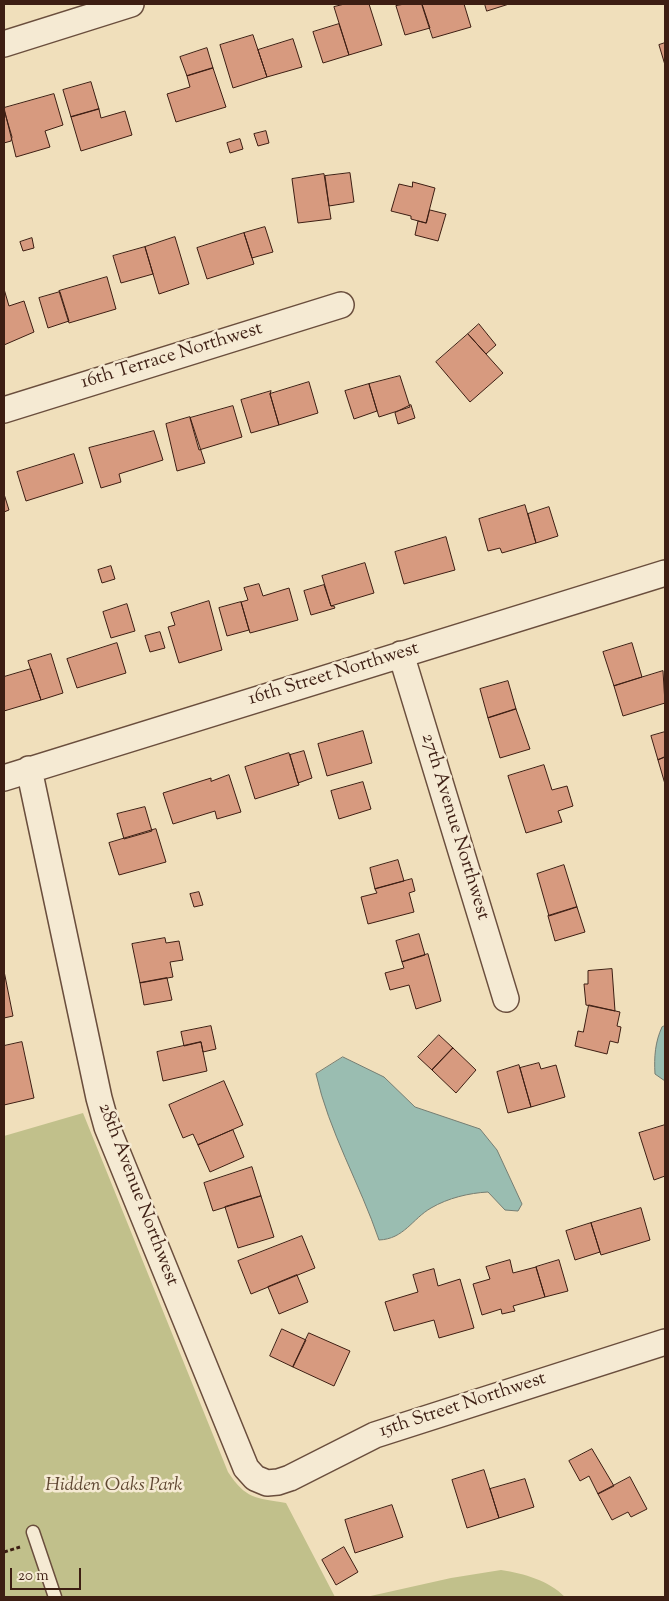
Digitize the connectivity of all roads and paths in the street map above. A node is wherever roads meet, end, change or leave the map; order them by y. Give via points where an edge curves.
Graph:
1 (131, 4) edge
2 (4, 44) edge
3 (341, 304) dead end
4 (4, 410) edge
5 (665, 573) edge
6 (401, 654) junction
7 (29, 769) junction
8 (4, 778) edge
9 (506, 999) dead end
10 (665, 1342) edge
11 (267, 1483) joint
12 (33, 1532) dead end
13 (55, 1597) edge

1 - 2 street
3 - 4 street, 16th Terrace Northwest
5 - 6 street, 16th Street Northwest
6 - 7 street, 16th Street Northwest
6 - 9 street, 27th Avenue Northwest
7 - 8 street, 16th Street Northwest
7 - 11 street, 28th Avenue Northwest via 107,1127 246,1468 255,1478
10 - 11 street, 15th Street Northwest via 375,1435 290,1478
12 - 13 lane

